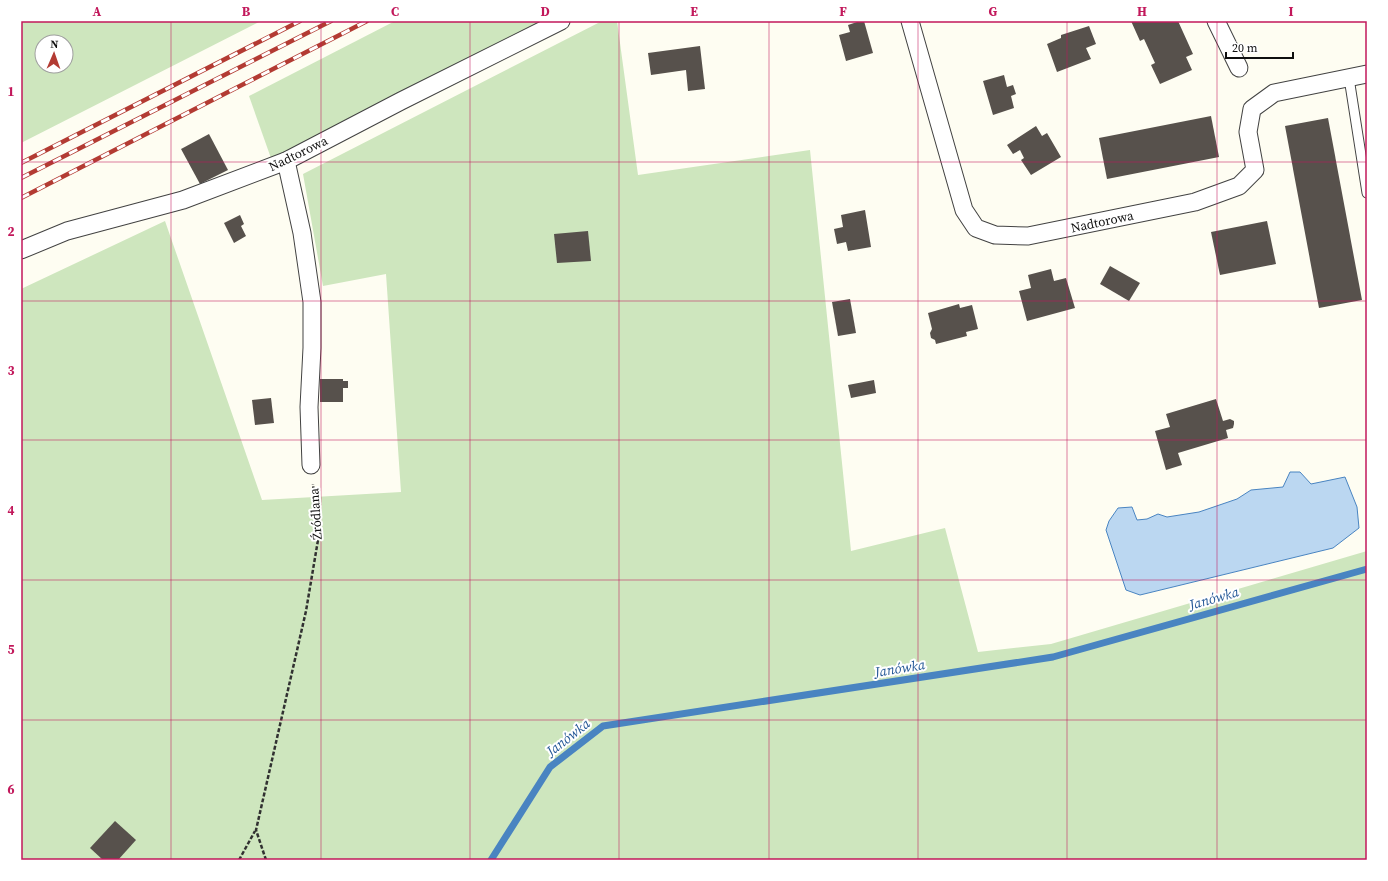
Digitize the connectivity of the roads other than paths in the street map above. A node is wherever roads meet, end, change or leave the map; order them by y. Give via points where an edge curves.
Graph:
1 (561, 21) edge
2 (910, 21) edge
3 (1216, 21) edge
4 (1240, 68) dead end
5 (1367, 74) edge
6 (1349, 78) junction
7 (286, 161) junction
8 (1367, 193) edge
9 (21, 250) edge
10 (311, 465) road end

1 - 7 street, Nadtorowa
2 - 6 street, Nadtorowa via 964,210 976,228 995,235 1028,236 1195,202 1239,186 1254,170 1248,132 1252,109 1274,93
3 - 4 street
5 - 6 street, Nadtorowa
6 - 8 lane
7 - 9 street, Nadtorowa via 183,200 67,231
7 - 10 street via 302,233 312,302 309,408

